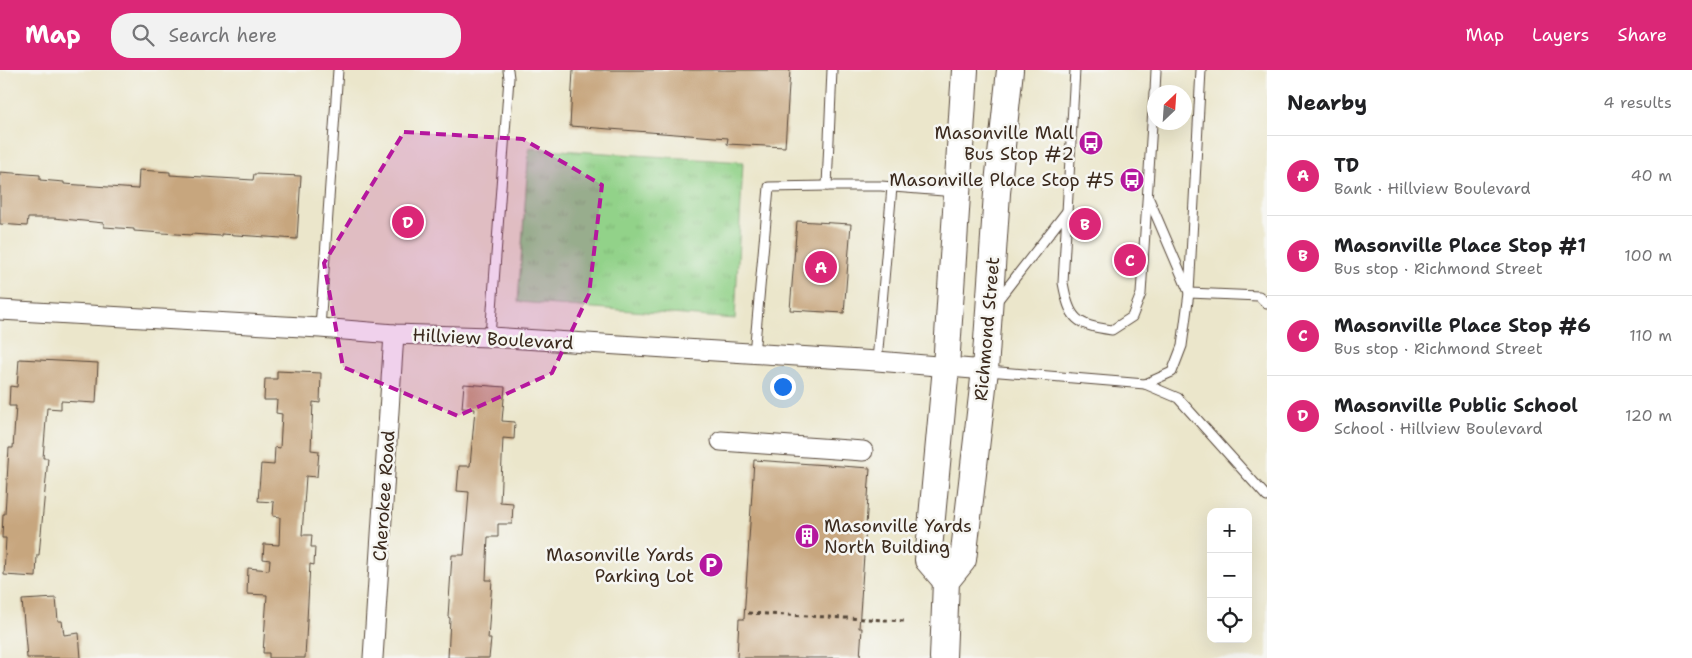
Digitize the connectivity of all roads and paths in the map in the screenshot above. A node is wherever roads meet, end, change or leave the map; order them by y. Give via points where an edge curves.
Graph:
1 (338, 70) edge
2 (508, 70) edge
3 (832, 70) edge
4 (965, 70) edge
5 (1010, 70) edge
6 (1075, 70) edge
7 (1156, 70) edge
8 (1201, 70) edge
9 (1155, 85) edge
10 (1152, 130) edge
11 (827, 186) junction
12 (892, 187) junction
13 (957, 192) junction
14 (1148, 196) junction
15 (1067, 210) junction
16 (1189, 293) junction
17 (1267, 304) edge
18 (990, 309) junction
19 (0, 310) edge
20 (320, 328) junction
21 (394, 334) junction
22 (490, 337) junction
23 (754, 354) junction
24 (877, 362) junction
25 (946, 367) junction
26 (985, 370) junction
27 (1145, 384) junction
28 (721, 441) dead end
29 (863, 451) dead end
30 (1267, 497) edge
31 (946, 581) junction
32 (748, 613) dead end
33 (905, 621) dead end
34 (374, 658) edge
35 (943, 658) edge

1 - 20 lane
2 - 22 lane
3 - 11 lane
4 - 13 main road
5 - 18 main road, Richmond Street via 997,193
6 - 15 lane
7 - 9 lane
8 - 16 lane
10 - 14 lane
11 - 12 lane
11 - 23 lane via 769,187
12 - 13 lane
12 - 24 lane
13 - 25 main road
14 - 15 lane via 1141,294 1132,317 1112,330 1095,328 1077,320 1066,304 1063,284
14 - 16 lane
15 - 18 lane
16 - 17 lane via 1259,296
16 - 27 lane via 1182,346 1172,372
18 - 26 main road, Richmond Street
19 - 20 street, Hillview Boulevard
20 - 21 street, Hillview Boulevard
21 - 22 street, Hillview Boulevard
21 - 34 street, Cherokee Road
22 - 23 street, Hillview Boulevard
23 - 24 street, Hillview Boulevard
24 - 25 street, Hillview Boulevard
25 - 26 street, Hillview Boulevard
25 - 31 main road via 928,560
26 - 27 lane
26 - 31 main road, Richmond Street via 963,560
27 - 30 lane via 1178,398
28 - 29 street
31 - 35 main road
32 - 33 path

